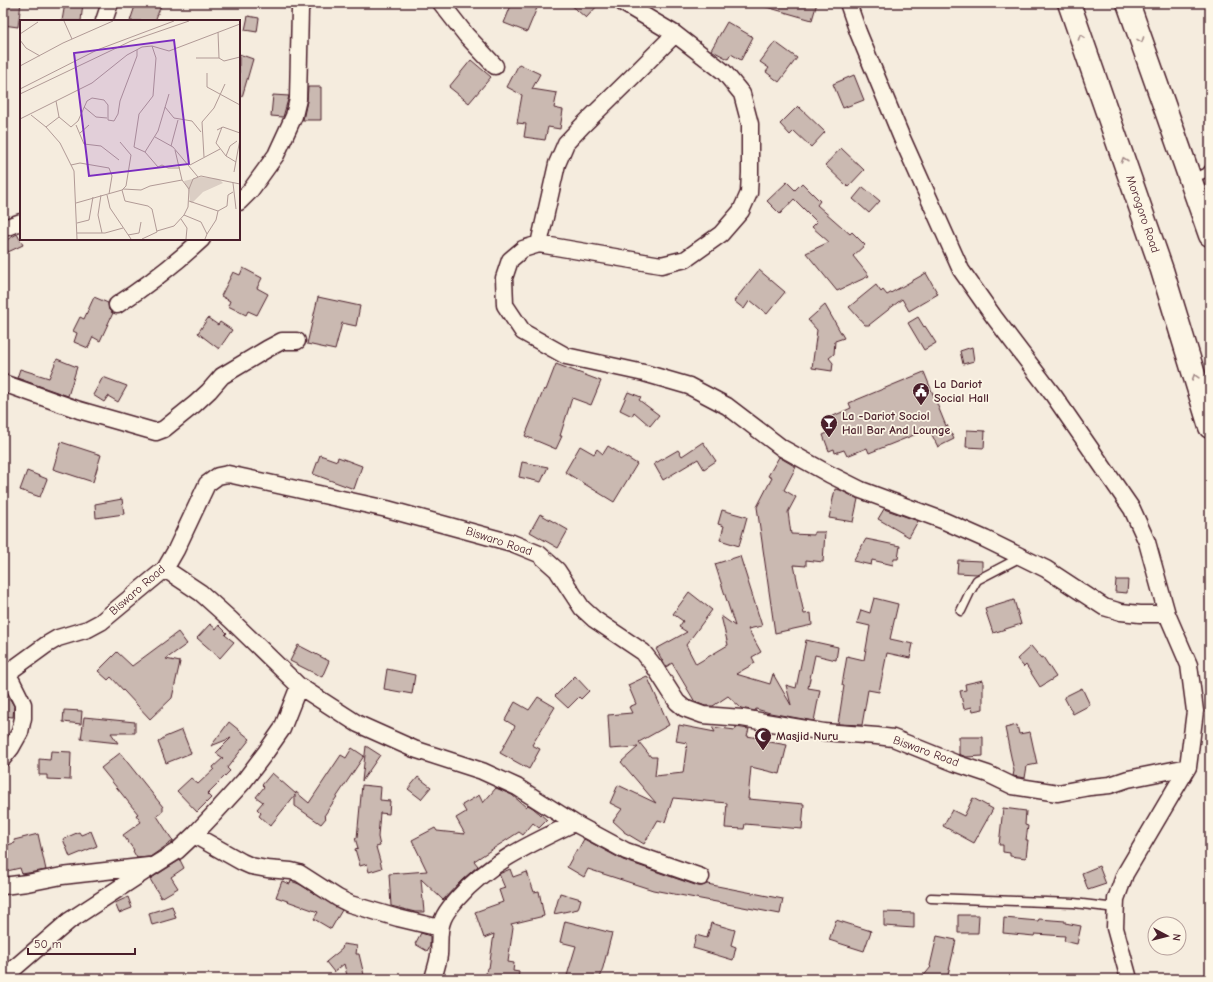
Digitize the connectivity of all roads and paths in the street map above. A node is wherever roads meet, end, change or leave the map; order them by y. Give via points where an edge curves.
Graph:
1 (110, 3) edge
2 (303, 3) edge
3 (441, 3) edge
4 (623, 3) edge
5 (848, 3) edge
6 (1069, 3) edge
7 (1128, 3) edge
8 (104, 20) edge
9 (675, 34) junction
10 (495, 66) dead end
11 (1210, 168) edge
12 (1190, 179) junction
13 (240, 201) edge
14 (20, 222) edge
15 (3, 227) edge
16 (1210, 235) edge
17 (201, 240) edge
18 (539, 244) junction
19 (117, 305) dead end
20 (297, 341) dead end
21 (3, 383) edge
22 (1210, 427) edge
23 (1021, 557) junction
24 (164, 569) junction
25 (961, 611) dead end
26 (1167, 614) junction
27 (299, 686) junction
28 (3, 758) edge
29 (1188, 767) junction
30 (574, 823) junction
31 (194, 835) junction
32 (153, 866) junction
33 (702, 877) dead end
34 (3, 886) edge
35 (931, 898) dead end
36 (1116, 908) junction
37 (440, 928) junction
38 (3, 978) edge
39 (433, 979) edge
40 (1129, 979) edge

1 - 8 street
2 - 13 street via 300,9 298,99 294,116 276,155
3 - 10 street
4 - 9 street
5 - 26 street via 901,136 961,270 1054,396 1132,509 1147,542
22 -> 6 highway, Morogoro Road via 1162,270
7 -> 12 highway
9 - 18 street via 566,143 557,164
9 - 18 street via 724,72 742,94 750,124 750,173 749,193 741,211 721,234 686,259 661,266
11 - 12 lane via 1206,173
12 - 16 highway
14 - 15 street
17 - 19 street via 166,271
18 - 23 street via 523,249 510,260 504,278 505,305 523,332 566,356 689,386 727,406 782,448 829,474 861,490 942,520
20 - 21 street via 282,341 222,376 195,404 164,429 156,432 79,410
23 - 25 lane via 977,580
23 - 26 street via 1046,569 1104,606 1121,612
24 - 27 street via 202,593
24 - 28 street, Biswaro Road via 101,622 88,629 58,638 14,669 9,676 23,704 23,718 20,732
24 - 29 street, Biswaro Road via 208,484 218,476 228,474 387,508 512,543 539,554 557,570 582,608 643,652 677,702 684,708 703,715 742,718 824,732 893,738 1013,786 1058,793 1090,786 1110,785
26 - 29 street via 1189,665 1195,711
27 - 30 street via 358,724 517,787
27 - 31 street via 282,729 266,752 244,781
29 - 36 street via 1126,874 1116,899
30 - 33 street via 626,851
30 - 37 street via 525,847 488,870 465,890 447,911
31 - 32 street via 178,851
31 - 37 street via 242,862 267,869 299,873 350,904
32 - 34 street via 62,876
32 - 38 street via 69,921
35 - 36 lane via 1074,903
36 - 40 street via 1115,928
37 - 39 street via 439,954

